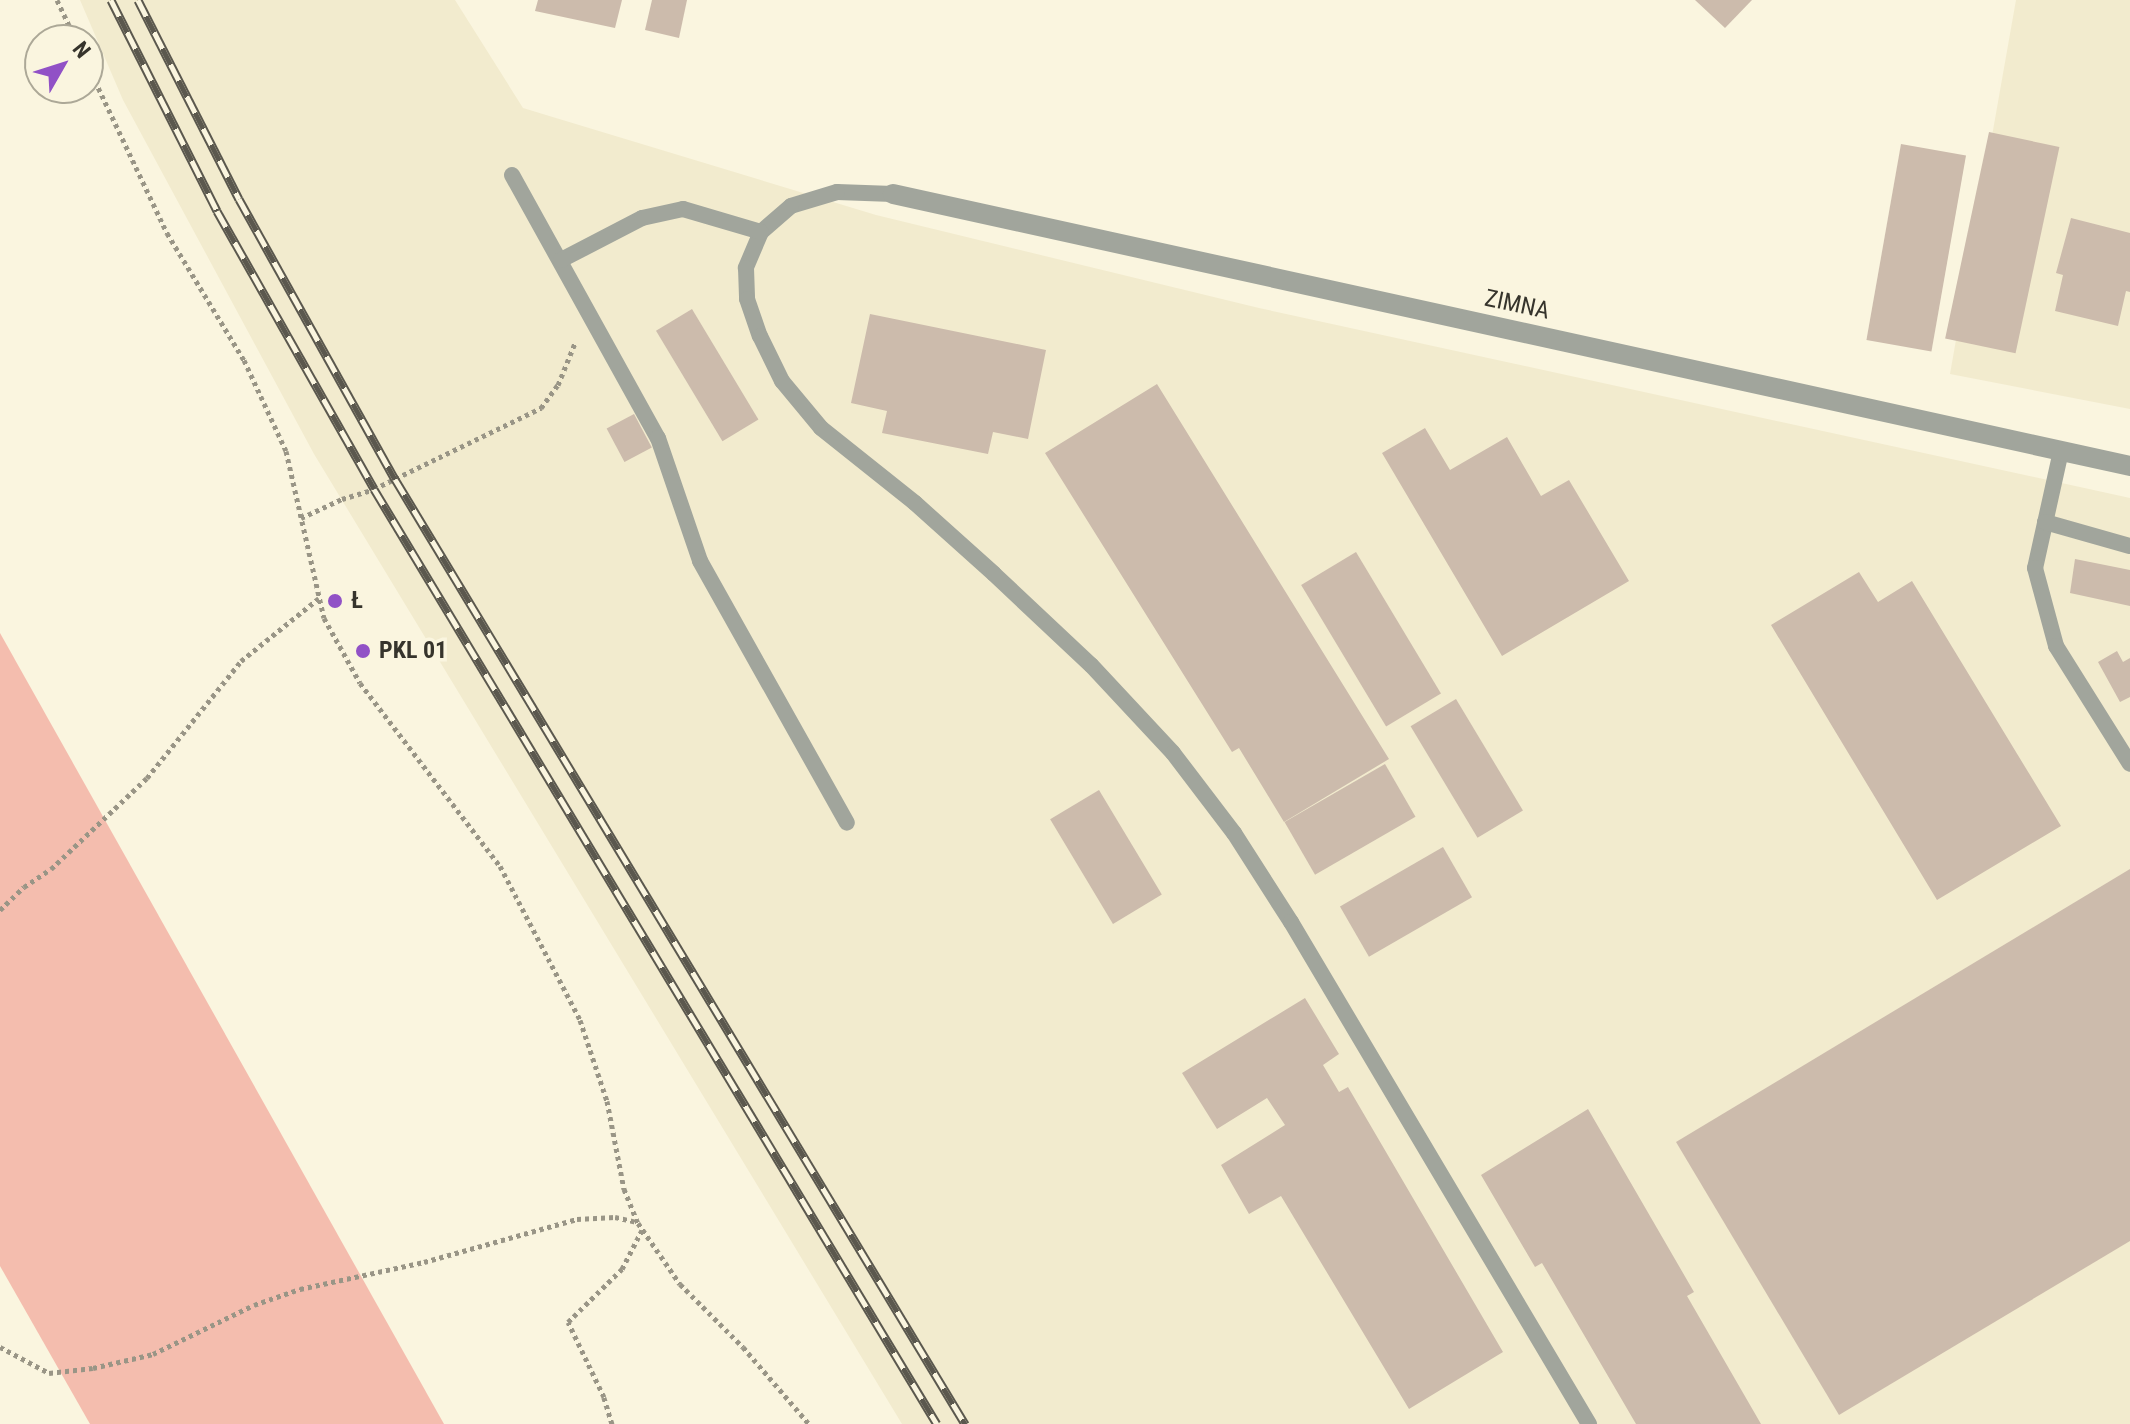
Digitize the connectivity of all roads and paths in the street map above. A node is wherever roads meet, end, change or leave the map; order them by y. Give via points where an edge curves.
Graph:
1 (57, 0) edge
2 (68, 24) edge
3 (104, 100) edge
4 (512, 175) dead end
5 (893, 194) joint
6 (761, 232) junction
7 (561, 260) junction
8 (589, 309) junction
9 (2061, 451) junction
10 (2130, 466) edge
11 (301, 518) junction
12 (2045, 522) junction
13 (2130, 546) edge
14 (319, 598) junction
15 (2130, 764) edge
16 (847, 823) dead end
17 (0, 910) edge
18 (638, 1223) junction
19 (642, 1230) junction
20 (0, 1347) edge
21 (612, 1424) edge
22 (809, 1424) edge
23 (1589, 1424) edge

1 - 2 path
3 - 11 path via 167,233 244,360 286,451
4 - 7 lane
5 - 6 lane via 837,192 791,206
5 - 9 street, ZIMNA
6 - 7 lane via 683,209 642,218
6 - 23 lane via 746,268 747,299 782,381 821,428 915,503 1091,665 1173,753 1234,833 1291,922
7 - 8 lane
8 - 11 path via 558,385 541,408 374,489
8 - 16 lane via 658,438 700,561
9 - 10 street, ZIMNA
9 - 12 lane
11 - 14 path
12 - 13 lane
12 - 15 lane via 2035,568 2056,646
14 - 17 path via 241,661 147,778
14 - 18 path via 324,618 360,683 500,866 541,942 580,1020 607,1101 624,1189
18 - 19 path
18 - 20 path via 615,1217 577,1219 424,1262 300,1289 153,1354 93,1368 49,1373
19 - 21 path via 622,1269 568,1322
19 - 22 path via 680,1284

